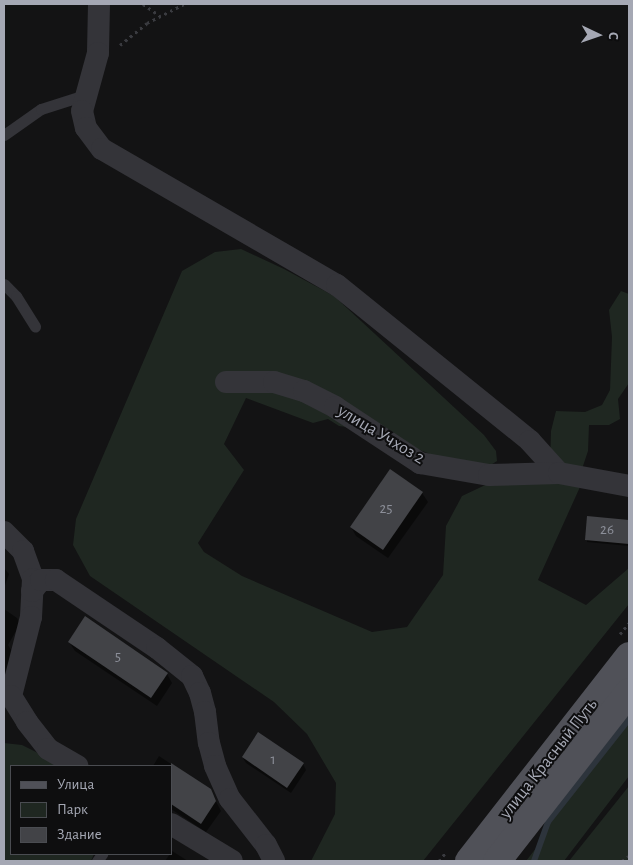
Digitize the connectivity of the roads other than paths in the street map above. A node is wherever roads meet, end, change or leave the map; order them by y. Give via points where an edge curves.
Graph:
1 (99, 4) edge
2 (85, 95) junction
3 (4, 135) edge
4 (4, 284) edge
5 (35, 327) dead end
6 (226, 382) dead end
7 (559, 474) junction
8 (629, 486) edge
9 (4, 532) edge
10 (32, 591) junction
11 (629, 656) edge
12 (629, 692) edge
13 (8, 702) edge
14 (75, 765) edge
15 (172, 825) edge
16 (232, 861) edge
17 (274, 861) edge
18 (469, 861) edge
19 (498, 861) edge

1 - 2 street via 98,53
2 - 3 lane via 41,109
2 - 7 street via 82,111 86,128 102,150 337,284 530,441
4 - 5 lane via 16,296
6 - 7 street, улица Учхоз 2 via 274,382 304,391 335,407 420,463 489,475
7 - 8 street, улица Учхоз 2
9 - 10 street via 24,551 33,579
10 - 13 street via 30,617
10 - 17 street via 41,580 56,580 157,648 192,676 205,712 215,766 230,799 266,845
11 - 18 main road, улица Красный Путь
12 - 19 main road, улица Красный Путь
13 - 14 street via 48,749
15 - 16 street

